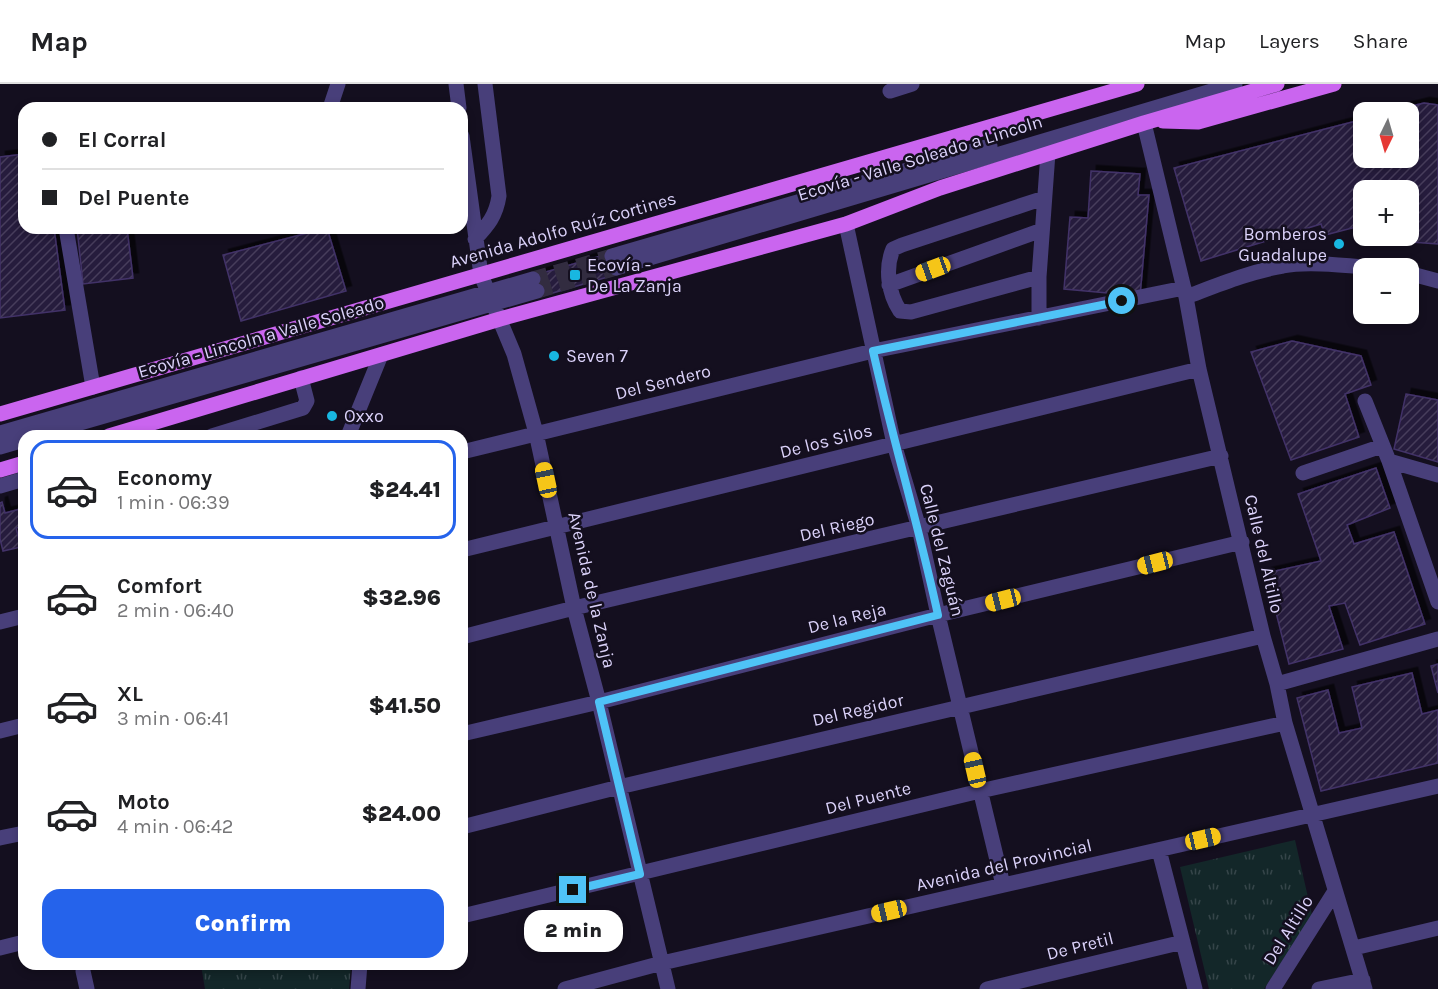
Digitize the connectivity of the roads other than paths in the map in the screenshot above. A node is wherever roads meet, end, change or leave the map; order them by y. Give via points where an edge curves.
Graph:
1 (338, 84) edge
2 (456, 84) edge
3 (485, 84) edge
4 (912, 84) edge
5 (1137, 84) edge
6 (1206, 84) edge
7 (1235, 84) edge
8 (1277, 84) edge
9 (1334, 84) edge
10 (890, 91) dead end
11 (332, 102) edge
12 (458, 102) edge
13 (1149, 121) junction
14 (1048, 153) junction
15 (468, 184) edge
16 (1044, 198) junction
17 (846, 224) junction
18 (1042, 230) junction
19 (67, 234) edge
20 (475, 239) junction
21 (1353, 267) edge
22 (481, 275) junction
23 (1419, 276) edge
24 (1039, 277) junction
25 (1438, 281) edge
26 (535, 285) tunnel mouth
27 (889, 285) junction
28 (1185, 292) junction
29 (491, 297) junction
30 (1039, 318) junction
31 (500, 319) junction
32 (873, 351) junction
33 (381, 355) junction
34 (1199, 369) junction
35 (301, 378) junction
36 (93, 387) junction
37 (1365, 400) dead end
38 (0, 414) edge
39 (55, 430) edge
40 (153, 430) edge
41 (232, 430) edge
42 (350, 430) edge
43 (0, 433) edge
44 (536, 433) junction
45 (18, 442) edge
46 (894, 444) junction
47 (1382, 446) junction
48 (0, 447) edge
49 (468, 450) edge
50 (1221, 456) junction
51 (1389, 461) junction
52 (18, 465) edge
53 (0, 470) edge
54 (1303, 473) dead end
55 (1438, 475) edge
56 (18, 481) edge
57 (0, 486) edge
58 (556, 527) junction
59 (919, 528) junction
60 (1242, 542) junction
61 (468, 549) edge
62 (1438, 602) edge
63 (574, 608) junction
64 (938, 615) junction
65 (18, 618) edge
66 (0, 622) edge
67 (468, 635) edge
68 (1263, 636) junction
69 (1438, 639) edge
70 (1277, 684) junction
71 (599, 702) junction
72 (960, 706) junction
73 (1285, 723) junction
74 (18, 726) edge
75 (0, 731) edge
76 (468, 733) edge
77 (1438, 786) edge
78 (619, 787) junction
79 (980, 791) junction
80 (1312, 814) junction
81 (468, 825) edge
82 (18, 834) edge
83 (0, 838) edge
84 (1159, 850) junction
85 (640, 874) junction
86 (1003, 885) junction
87 (1335, 891) junction
88 (468, 915) edge
89 (1438, 928) edge
90 (1183, 942) junction
91 (18, 944) edge
92 (0, 948) edge
93 (1354, 948) junction
94 (662, 963) junction
95 (360, 970) edge
96 (83, 971) dead end
97 (1364, 985) edge
98 (87, 989) edge
99 (358, 989) edge
100 (565, 989) edge
101 (668, 989) edge
102 (987, 989) edge
103 (1195, 989) edge
104 (1273, 989) edge
105 (1319, 989) edge

1 - 11 street
2 - 12 street
3 - 20 street via 499,196 491,222
4 - 10 street
5 - 22 main road, Avenida Adolfo Ruíz Cortines
6 - 7 street, Ecovía - Valle Soleado a Lincoln via 614,262
8 - 13 main road
9 - 13 main road via 1198,122
13 - 14 main road
13 - 28 street, Calle del Altillo
14 - 16 street
14 - 17 main road
15 - 20 street, Avenida de la Zanja
16 - 18 street
16 - 27 street via 893,249 888,261
17 - 31 main road
17 - 32 street, Calle del Zaguán
18 - 24 street
18 - 27 street
19 - 36 street
20 - 22 street, Avenida de la Zanja
21 - 28 street, Del Sendero via 1286,265
22 - 29 street, Avenida de la Zanja
22 - 36 main road, Avenida Adolfo Ruíz Cortines
23 - 25 street
24 - 27 street via 911,312 900,311
24 - 30 street
26 - 29 street
28 - 30 street, Del Sendero
28 - 34 street, Calle del Altillo
29 - 31 street, Avenida de la Zanja
29 - 39 street
29 - 43 street, Ecovía - Lincoln a Valle Soleado
30 - 32 street, Del Sendero
31 - 33 main road
31 - 44 street, Avenida de la Zanja
32 - 44 street, Del Sendero
32 - 46 street, Calle del Zaguán
33 - 35 main road
33 - 42 street
34 - 46 street, De los Silos
34 - 50 street, Calle del Altillo
35 - 40 main road
35 - 41 street via 308,401 303,408
36 - 38 main road, Avenida Adolfo Ruíz Cortines
37 - 47 street
44 - 49 street, Del Sendero
44 - 58 street, Avenida de la Zanja
45 - 48 street
46 - 58 street, De los Silos
46 - 59 street, Calle del Zaguán
47 - 51 street
47 - 54 street
50 - 59 street, Del Riego
50 - 60 street, Calle del Altillo
51 - 55 street
51 - 62 street
52 - 53 main road
56 - 57 street
58 - 61 street, De los Silos
58 - 63 street, Avenida de la Zanja
59 - 63 street, Del Riego
59 - 64 street, Calle del Zaguán
60 - 64 street, De la Reja
60 - 68 street, Calle del Altillo
63 - 67 street, Del Riego
63 - 71 street, Avenida de la Zanja
64 - 71 street, De la Reja
64 - 72 street, Calle del Zaguán
65 - 66 street
68 - 70 street, Calle del Altillo
68 - 72 street, Del Regidor
69 - 70 street
70 - 73 street, Calle del Altillo
71 - 76 street, De la Reja
71 - 78 street, Avenida de la Zanja
72 - 78 street, Del Regidor
72 - 79 street, Calle del Zaguán
73 - 79 street, Del Puente
73 - 80 street, Calle del Altillo
74 - 75 street
77 - 80 street, Avenida del Provincial
78 - 81 street, Del Regidor
78 - 85 street, Avenida de la Zanja
79 - 85 street, Del Puente
79 - 86 street, Calle del Zaguán
80 - 84 street, Avenida del Provincial
80 - 87 street, Calle del Altillo
82 - 83 street
84 - 86 street, Avenida del Provincial
84 - 90 street
85 - 88 street, Del Puente
85 - 94 street, Avenida de la Zanja
86 - 94 street, Avenida del Provincial
87 - 93 street, Calle del Altillo
87 - 104 street, Del Altillo
89 - 93 street
90 - 102 street, De Pretil
90 - 103 street
91 - 92 street
93 - 97 street, Calle del Altillo
94 - 100 street, Avenida del Provincial
94 - 101 street, Avenida de la Zanja
95 - 99 street
96 - 98 street
97 - 105 street

